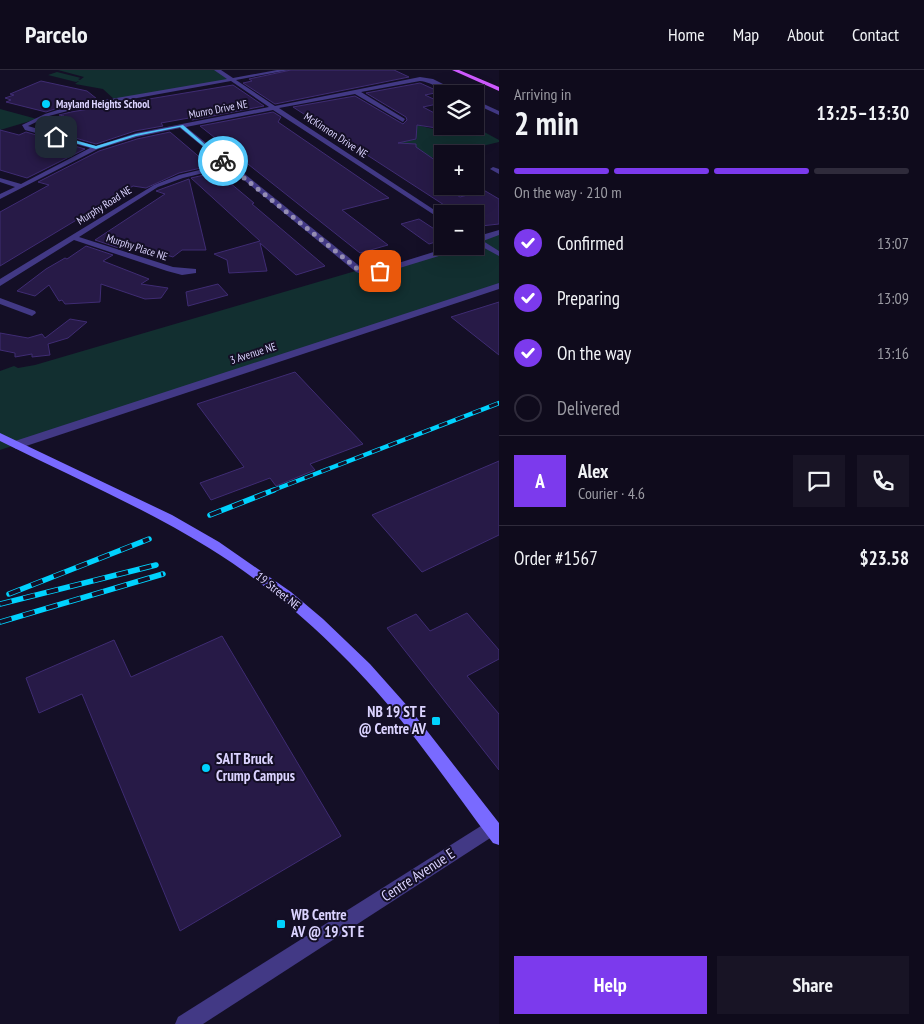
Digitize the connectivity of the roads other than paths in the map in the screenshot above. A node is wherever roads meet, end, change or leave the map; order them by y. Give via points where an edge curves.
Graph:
1 (217, 70) edge
2 (286, 70) edge
3 (455, 70) edge
4 (469, 70) edge
5 (232, 80) junction
6 (499, 83) edge
7 (440, 85) edge
8 (499, 89) edge
9 (356, 92) junction
10 (484, 106) edge
11 (274, 108) junction
12 (499, 113) edge
13 (403, 120) dead end
14 (181, 126) junction
15 (96, 148) junction
16 (228, 165) junction
17 (0, 180) edge
18 (21, 186) junction
19 (0, 197) edge
20 (434, 213) edge
21 (499, 232) edge
22 (484, 237) edge
23 (74, 238) junction
24 (484, 245) edge
25 (434, 254) edge
26 (499, 254) edge
27 (193, 271) dead end
28 (0, 283) edge
29 (499, 286) edge
30 (0, 301) edge
31 (32, 313) dead end
32 (0, 437) edge
33 (16, 445) junction
34 (497, 829) edge
35 (185, 1024) edge

1 - 5 street, McKinnon Drive NE
2 - 5 street
3 - 8 main road
4 - 6 main road
5 - 11 street, McKinnon Drive NE
5 - 15 street via 70,108 24,126
7 - 9 street, Munro Drive NE via 420,79
9 - 11 street, Munro Drive NE
9 - 13 street
10 - 12 street
11 - 14 street, Munro Drive NE
11 - 20 street, McKinnon Drive NE
14 - 15 street, Munro Drive NE via 136,135
14 - 16 street
15 - 18 street, Munro Drive NE
16 - 23 street, Murphy Road NE via 162,183
16 - 25 street via 366,273
17 - 18 street
18 - 19 street, Munro Drive NE
21 - 22 street
23 - 27 street, Murphy Place NE via 170,269
23 - 28 street, Murphy Road NE
24 - 26 street
29 - 33 street, 3 Avenue NE
30 - 31 street
32 - 33 street, 19 Street NE
33 - 34 street, 19 Street NE via 168,518 215,545 286,596 318,623 405,714
34 - 35 street, Centre Avenue E

